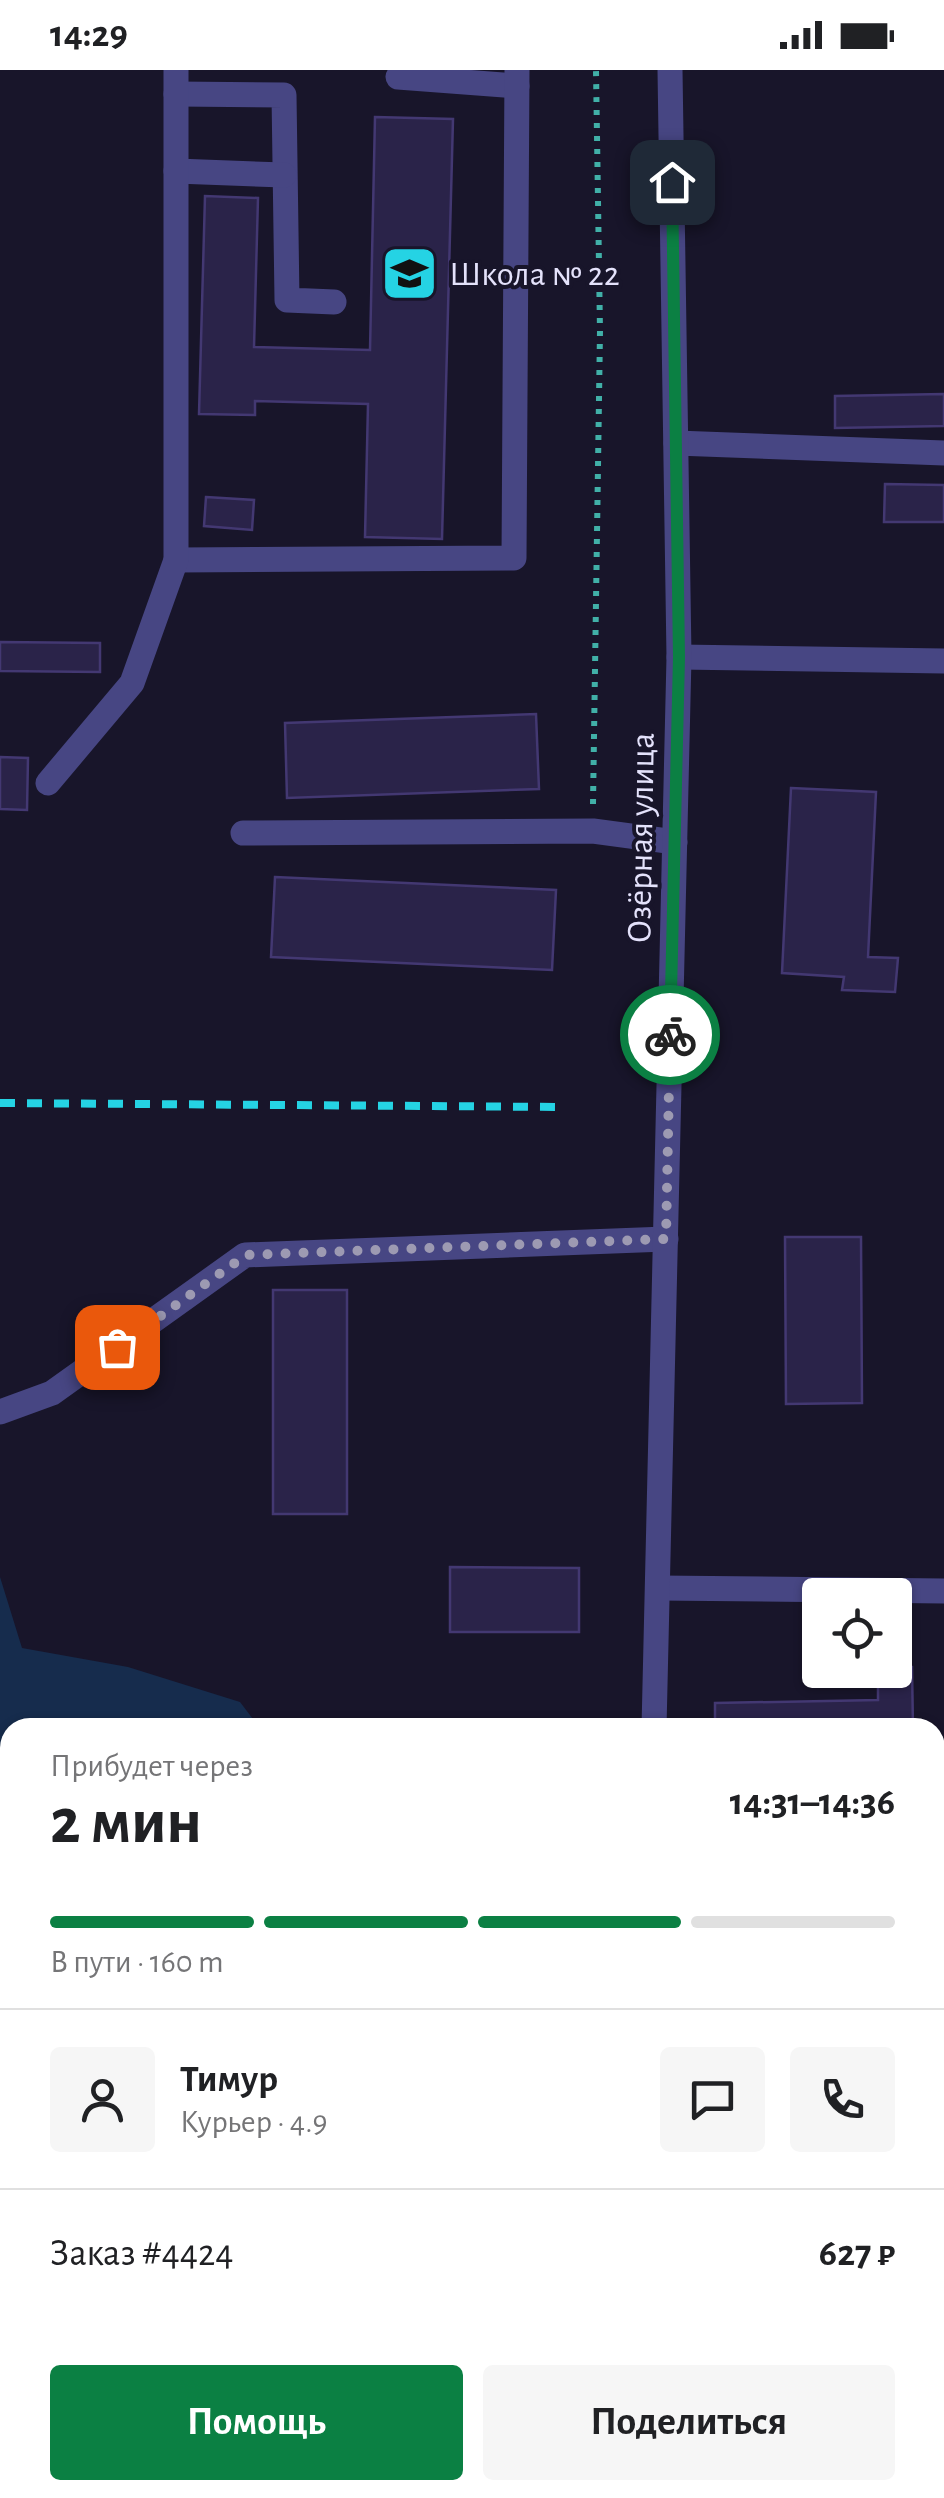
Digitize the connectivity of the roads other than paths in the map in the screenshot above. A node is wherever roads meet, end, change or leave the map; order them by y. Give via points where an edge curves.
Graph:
1 (670, 70) edge
2 (398, 77) dead end
3 (517, 78) edge
4 (176, 82) edge
5 (176, 171) junction
6 (284, 175) junction
7 (334, 302) dead end
8 (676, 443) junction
9 (944, 453) edge
10 (176, 560) junction
11 (679, 657) junction
12 (944, 661) edge
13 (48, 783) dead end
14 (243, 833) dead end
15 (675, 842) junction
16 (666, 1239) junction
17 (0, 1412) edge
18 (658, 1588) junction
19 (944, 1591) edge
20 (654, 1718) edge

1 - 8 street, Озёрная улица
2 - 3 street
3 - 10 street via 514,558
4 - 5 street
4 - 6 street via 284,94
5 - 6 street
5 - 10 street
6 - 7 street via 286,300
8 - 9 street
8 - 11 street, Озёрная улица
10 - 13 street via 132,684
11 - 12 street
11 - 15 street, Озёрная улица
14 - 15 street via 593,831
15 - 16 street, Озёрная улица
16 - 17 street via 246,1255 52,1392
16 - 18 street, Озёрная улица
18 - 19 street
18 - 20 street, Озёрная улица

